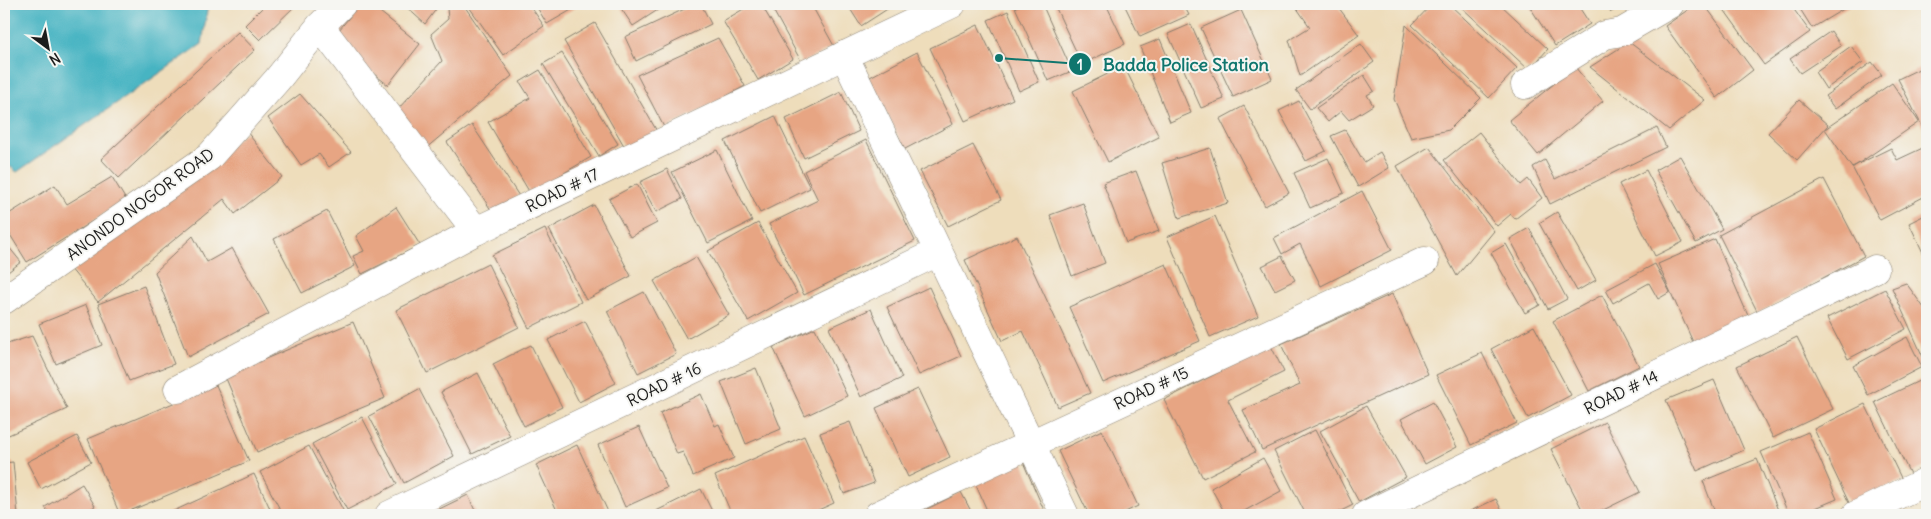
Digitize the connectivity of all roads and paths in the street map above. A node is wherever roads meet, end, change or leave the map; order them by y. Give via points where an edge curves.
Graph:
1 (342, 4) edge
2 (952, 4) edge
3 (1670, 4) edge
4 (320, 26) junction
5 (844, 55) junction
6 (1525, 85) dead end
7 (476, 231) junction
8 (938, 252) junction
9 (1425, 261) dead end
10 (1875, 269) dead end
11 (4, 300) edge
12 (178, 389) dead end
13 (1031, 444) junction
14 (1927, 481) edge
15 (390, 515) edge
16 (878, 515) edge
17 (1065, 515) edge
18 (1366, 515) edge
19 (1856, 515) edge

1 - 4 street, ANONDO NOGOR ROAD
2 - 5 street, ROAD # 17
3 - 6 street via 1622,32 1605,35
4 - 7 street
4 - 11 street, ANONDO NOGOR ROAD via 209,157
5 - 7 street, ROAD # 17
5 - 8 street
7 - 12 street, ROAD # 17
8 - 13 street
8 - 15 street, ROAD # 16
9 - 13 street, ROAD # 15
10 - 18 street, ROAD # 14
13 - 16 street, ROAD # 15
13 - 17 street
14 - 19 street

